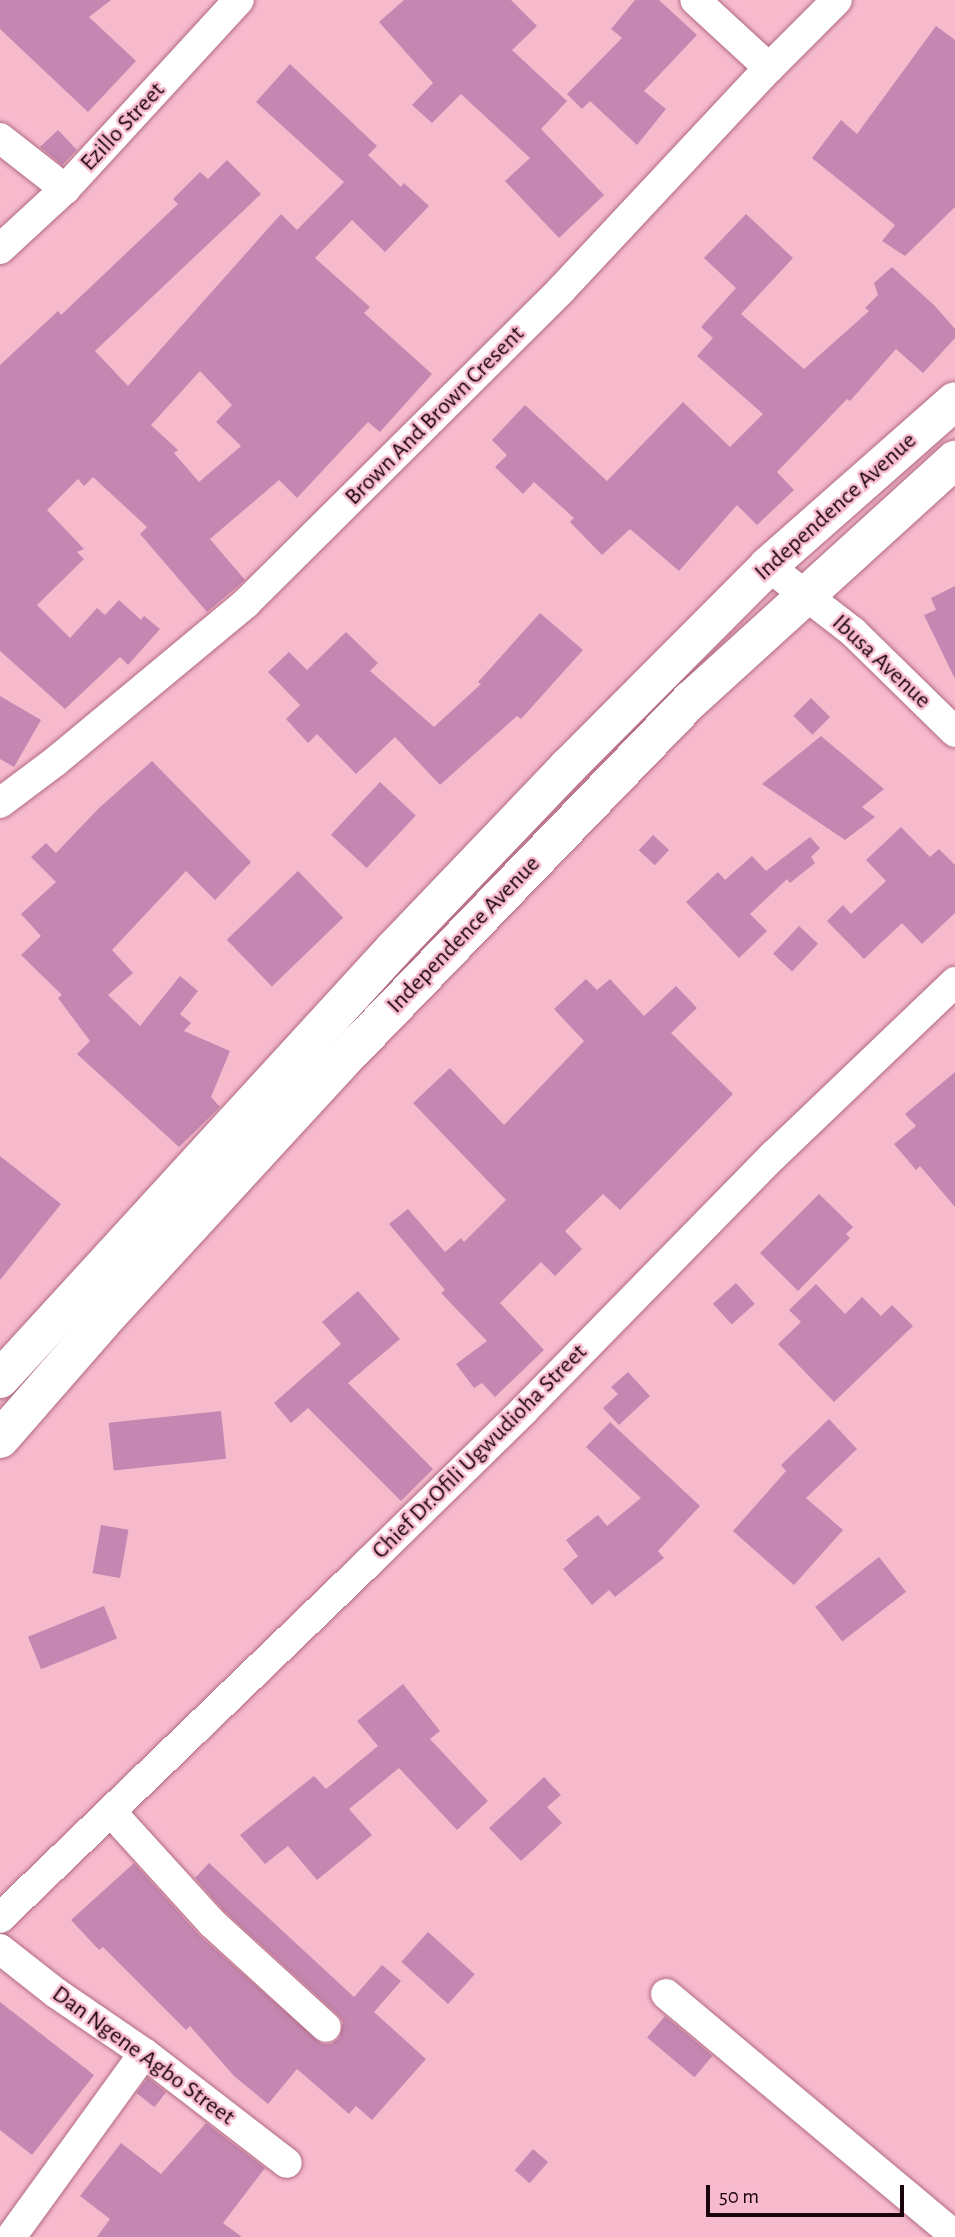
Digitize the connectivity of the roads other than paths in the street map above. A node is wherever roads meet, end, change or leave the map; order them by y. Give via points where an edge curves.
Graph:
1 (239, 0) edge
2 (695, 0) edge
3 (837, 0) edge
4 (769, 68) junction
5 (0, 138) edge
6 (65, 189) junction
7 (0, 248) edge
8 (955, 401) edge
9 (955, 460) edge
10 (768, 566) junction
11 (805, 596) junction
12 (955, 732) edge
13 (0, 803) edge
14 (955, 982) edge
15 (0, 1379) edge
16 (0, 1439) edge
17 (112, 1813) junction
18 (0, 1918) edge
19 (0, 1949) edge
20 (666, 1994) dead end
21 (326, 2027) dead end
22 (144, 2053) junction
23 (287, 2163) dead end
24 (955, 2236) edge
25 (11, 2237) edge

1 - 6 street, Ezillo Street
2 - 4 street
3 - 4 street, Brown And Brown Cresent
4 - 13 street, Brown And Brown Cresent via 561,290 246,603
5 - 6 street
6 - 7 street, Ezillo Street
8 - 10 main road, Independence Avenue
9 - 11 main road, Independence Avenue
10 - 11 street, Ibusa Avenue
10 - 15 main road, Independence Avenue via 393,950
11 - 12 street, Ibusa Avenue via 853,632
11 - 16 main road, Independence Avenue via 691,700 347,1056
14 - 17 street, Chief Dr.Ofili Ugwudioha Street via 773,1156 514,1420
17 - 18 street, Chief Dr.Ofili Ugwudioha Street
17 - 21 street via 212,1923
19 - 22 street, Dan Ngene Agbo Street
20 - 24 street
22 - 23 street, Dan Ngene Agbo Street
22 - 25 street

